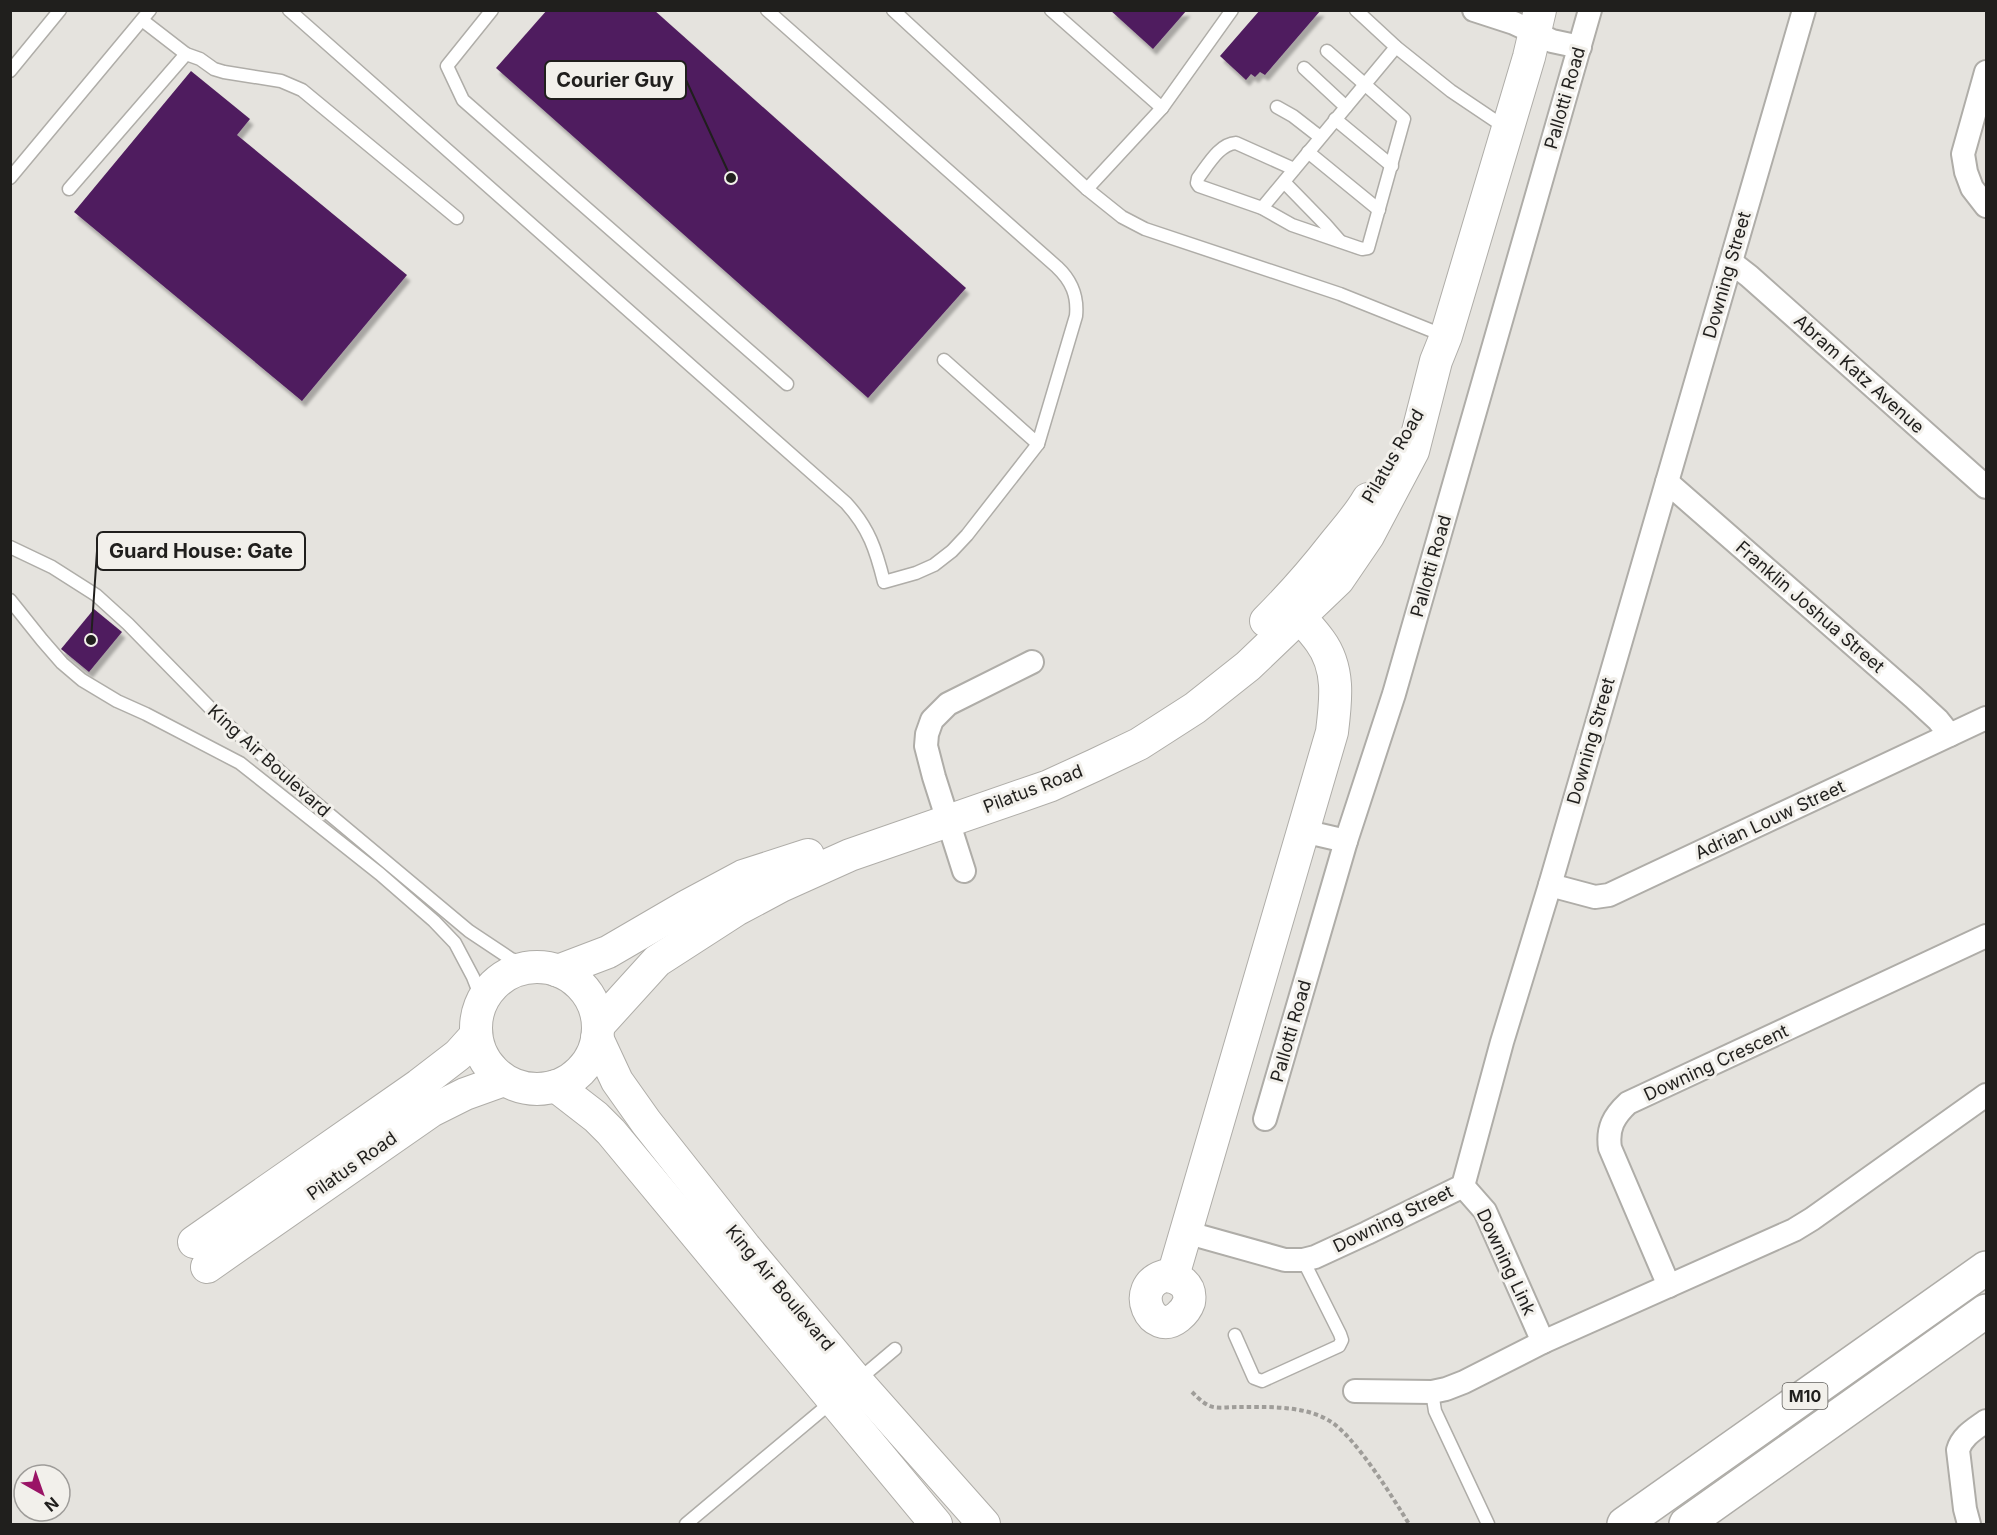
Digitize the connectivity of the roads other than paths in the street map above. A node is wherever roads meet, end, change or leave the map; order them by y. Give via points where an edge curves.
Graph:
1 (60, 10) edge
2 (290, 10) edge
3 (492, 10) edge
4 (768, 10) edge
5 (893, 10) edge
6 (1051, 10) edge
7 (1232, 10) edge
8 (1356, 10) edge
9 (1474, 10) edge
10 (1590, 10) edge
11 (1804, 10) edge
12 (146, 15) edge
13 (1537, 21) edge
14 (1396, 47) junction
15 (1580, 47) junction
16 (1327, 51) dead end
17 (186, 54) junction
18 (1304, 68) dead end
19 (10, 71) edge
20 (1986, 72) edge
21 (1365, 84) junction
22 (1346, 106) junction
23 (1277, 107) dead end
24 (1162, 108) junction
25 (1335, 119) junction
26 (1508, 129) junction
27 (1320, 137) junction
28 (1308, 152) junction
29 (1392, 166) junction
30 (1294, 169) junction
31 (10, 178) edge
32 (1284, 182) junction
33 (69, 189) dead end
34 (1087, 189) junction
35 (1986, 206) edge
36 (1262, 208) junction
37 (1379, 210) junction
38 (457, 218) dead end
39 (1340, 242) junction
40 (1731, 262) junction
41 (1446, 336) junction
42 (944, 360) dead end
43 (788, 384) dead end
44 (1038, 444) junction
45 (1667, 482) junction
46 (1986, 486) edge
47 (10, 547) edge
48 (10, 600) edge
49 (1293, 609) junction
50 (1032, 662) dead end
51 (1986, 718) edge
52 (1950, 735) junction
53 (946, 812) junction
54 (1303, 831) junction
55 (1346, 842) junction
56 (964, 871) dead end
57 (1550, 885) junction
58 (1986, 936) edge
59 (546, 969) junction
60 (482, 1000) junction
61 (597, 1032) junction
62 (476, 1035) junction
63 (504, 1080) junction
64 (556, 1086) junction
65 (1986, 1095) edge
66 (1265, 1119) dead end
67 (1463, 1186) junction
68 (1185, 1232) junction
69 (1303, 1260) junction
70 (1986, 1268) edge
71 (1173, 1276) dead end
72 (1669, 1286) junction
73 (1986, 1311) edge
74 (1234, 1335) dead end
75 (1543, 1342) junction
76 (895, 1349) dead end
77 (845, 1390) junction
78 (1355, 1391) dead end
79 (1432, 1392) junction
80 (1986, 1421) edge
81 (686, 1524) edge
82 (936, 1524) edge
83 (984, 1524) edge
84 (1488, 1524) edge
85 (1624, 1524) edge
86 (1686, 1524) edge
87 (1969, 1524) edge

1 - 19 lane
2 - 44 lane via 846,503 870,535 884,582 934,566 952,551
3 - 43 lane via 447,66 463,100
4 - 44 lane via 1066,276 1074,289 1076,316
5 - 34 lane
6 - 24 lane
7 - 24 lane
8 - 14 lane
9 - 13 street via 1514,22
10 - 15 street, Pallotti Road
11 - 40 street, Downing Street
12 - 17 lane
12 - 31 lane
13 - 15 street via 1552,41
13 - 26 street
14 - 21 lane
14 - 26 lane via 1451,91
15 - 55 street, Pallotti Road via 1394,694
16 - 21 lane
17 - 33 lane
17 - 38 lane via 214,69 281,81 302,90
18 - 22 lane
20 - 35 street via 1963,154 1972,188
21 - 22 lane
21 - 29 lane via 1404,119
22 - 25 lane
23 - 27 lane
24 - 34 lane
25 - 27 lane
25 - 29 lane
26 - 41 street
27 - 28 lane
28 - 30 lane
28 - 37 lane
29 - 37 lane
30 - 32 lane
30 - 36 lane via 1232,143 1222,147 1198,178 1199,186
32 - 36 lane
32 - 39 lane
34 - 41 lane via 1122,217 1145,229 1340,294
36 - 39 lane via 1292,225
37 - 39 lane via 1368,248
40 - 45 street, Downing Street
40 - 46 street, Abram Katz Avenue
41 - 49 street, Pilatus Road via 1427,396 1362,510
42 - 44 lane
45 - 52 street, Franklin Joshua Street via 1913,697
45 - 57 street, Downing Street
47 - 59 lane, King Air Boulevard via 52,567 96,595 219,717 469,931 511,960
48 - 60 lane, King Air Boulevard via 62,663 82,680 240,763 380,874 455,943
49 - 53 street, Pilatus Road via 1161,710 1094,751
49 - 54 street via 1330,658 1337,699 1332,732
50 - 53 street via 948,704 932,720 926,746
51 - 52 street, Adrian Louw Street
52 - 57 street, Adrian Louw Street via 1609,895 1595,897
53 - 56 street
53 - 59 street, Pilatus Road via 743,876 608,952
53 - 61 street, Pilatus Road via 736,910 657,961
54 - 55 street
54 - 68 street
55 - 66 street, Pallotti Road
57 - 67 street, Downing Street
58 - 72 street, Downing Crescent via 1628,1103 1620,1111 1608,1135 1610,1148
59 - 60 street via 512,972 493,985
59 - 61 street via 572,977 583,988 596,1015
60 - 62 street via 476,1017
61 - 64 street via 587,1062 573,1077
61 - 77 street, King Air Boulevard via 617,1081 634,1107 745,1247
62 - 63 street via 480,1053
62 - 63 street, Pilatus Road via 458,1055 200,1254 431,1111
63 - 64 street via 520,1087
64 - 77 street, King Air Boulevard via 611,1132
65 - 72 street via 1794,1230
67 - 69 street, Downing Street
67 - 75 street, Downing Link via 1485,1211
68 - 69 street, Downing Street via 1286,1260
68 - 71 street
69 - 74 lane via 1340,1334 1339,1346 1262,1381 1254,1378
70 - 85 main road, M10
72 - 75 street
73 - 86 main road, M10
75 - 79 street via 1464,1382
76 - 77 lane
77 - 81 lane
77 - 82 street, King Air Boulevard
77 - 83 street, King Air Boulevard
78 - 79 street
79 - 84 lane via 1435,1411
80 - 87 street via 1969,1433 1958,1450

